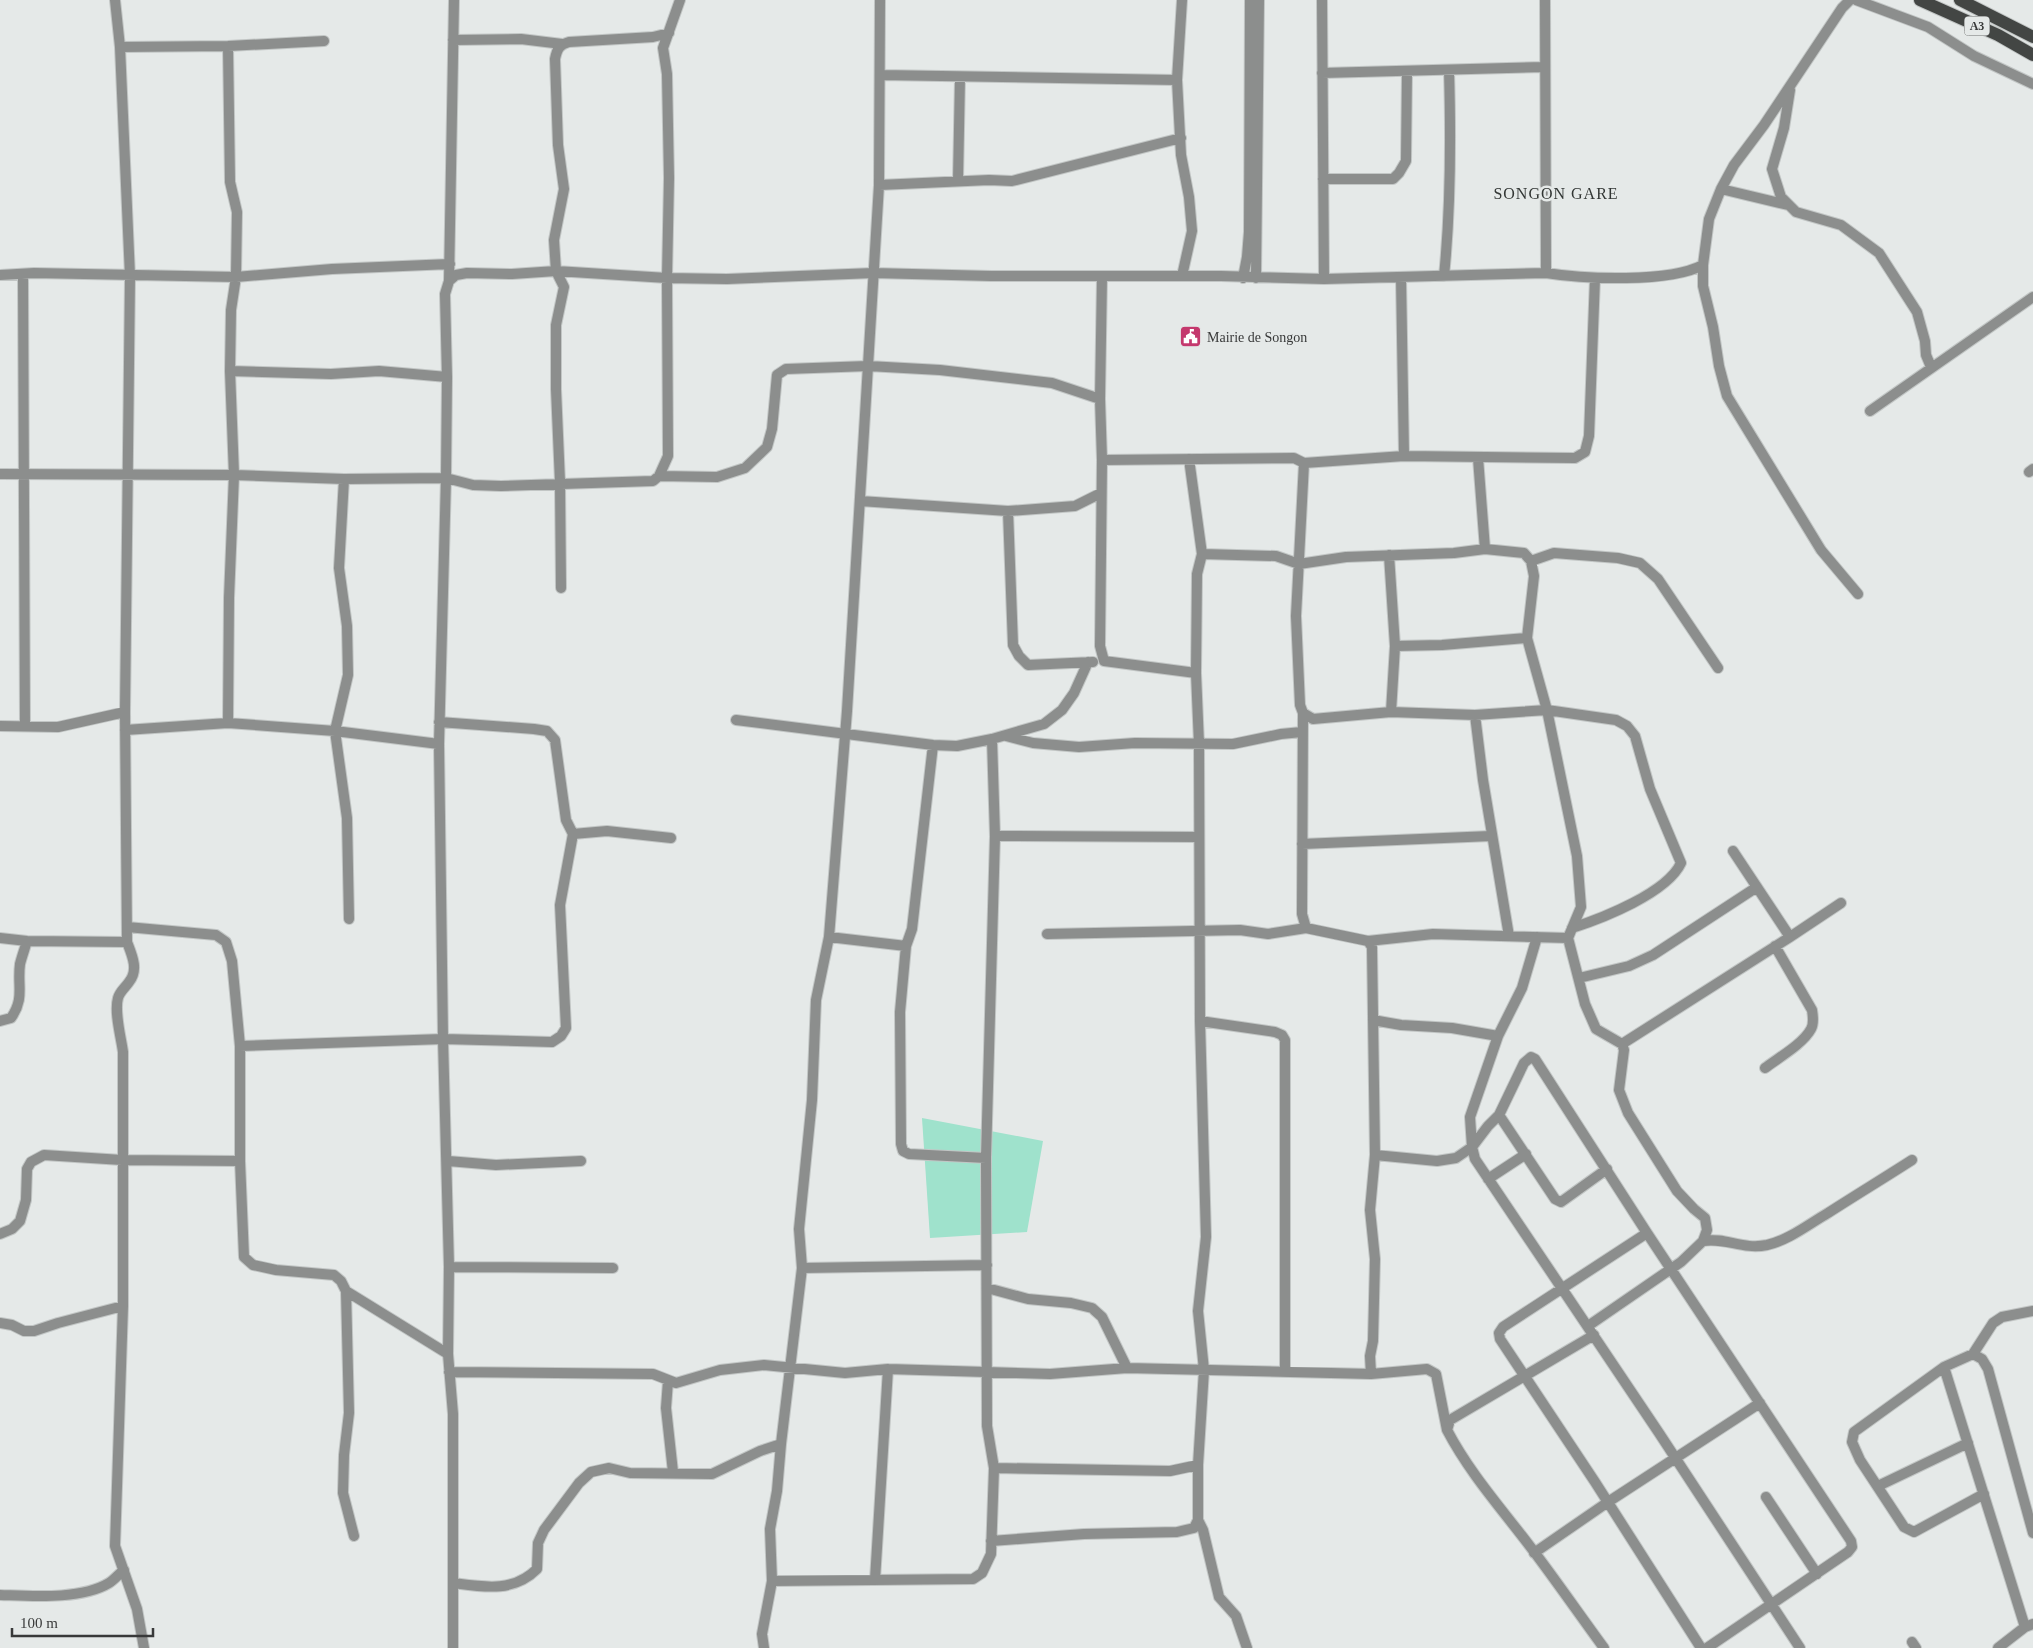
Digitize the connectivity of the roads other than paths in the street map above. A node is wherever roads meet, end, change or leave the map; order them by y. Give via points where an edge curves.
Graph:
1 (115, 0) edge
2 (454, 0) edge
3 (680, 0) edge
4 (880, 0) edge
5 (1182, 0) edge
6 (1250, 0) edge
7 (1259, 0) edge
8 (1322, 0) edge
9 (1545, 0) edge
10 (1850, 0) edge
11 (1856, 0) edge
12 (1922, 0) edge
13 (1960, 0) edge
14 (669, 33) junction
15 (2033, 37) edge
16 (453, 40) junction
17 (324, 41) dead end
18 (562, 44) junction
19 (228, 46) junction
20 (120, 47) junction
21 (2033, 55) edge
22 (1544, 67) junction
23 (1450, 70) junction
24 (1407, 71) junction
25 (1322, 73) junction
26 (880, 75) junction
27 (960, 77) junction
28 (1177, 80) junction
29 (2033, 84) edge
30 (1790, 86) junction
31 (1181, 138) junction
32 (1323, 179) junction
33 (958, 181) junction
34 (879, 186) junction
35 (1721, 188) junction
36 (1788, 205) junction
37 (450, 264) junction
38 (1703, 265) junction
39 (556, 271) junction
40 (873, 273) junction
41 (1546, 273) junction
42 (22, 274) junction
43 (0, 275) edge
44 (130, 276) junction
45 (1102, 276) junction
46 (1182, 276) junction
47 (1444, 276) junction
48 (236, 277) junction
49 (667, 278) junction
50 (1243, 278) junction
51 (1256, 278) junction
52 (1401, 278) junction
53 (1595, 278) junction
54 (1324, 279) junction
55 (450, 281) junction
56 (2033, 297) edge
57 (868, 366) junction
58 (1931, 367) junction
59 (230, 370) junction
60 (447, 377) junction
61 (1100, 399) junction
62 (1870, 411) dead end
63 (1404, 456) junction
64 (1478, 458) junction
65 (1190, 459) junction
66 (1102, 460) junction
67 (1304, 463) junction
68 (0, 474) edge
69 (22, 474) junction
70 (127, 474) junction
71 (234, 475) junction
72 (659, 476) junction
73 (446, 478) junction
74 (344, 479) junction
75 (560, 482) junction
76 (1101, 493) junction
77 (860, 501) junction
78 (1008, 511) junction
79 (1485, 548) junction
80 (1202, 554) junction
81 (1389, 555) junction
82 (1531, 561) junction
83 (1299, 564) junction
84 (561, 588) dead end
85 (1858, 594) dead end
86 (1526, 638) junction
87 (1395, 646) junction
88 (1104, 661) junction
89 (1088, 662) junction
90 (1718, 668) dead end
91 (1196, 673) junction
92 (1547, 710) junction
93 (125, 712) junction
94 (1391, 712) junction
95 (1303, 713) junction
96 (1476, 715) junction
97 (736, 720) dead end
98 (439, 722) junction
99 (228, 723) junction
100 (0, 726) edge
101 (25, 726) junction
102 (125, 730) junction
103 (335, 730) junction
104 (1302, 732) junction
105 (845, 733) junction
106 (1005, 736) junction
107 (992, 739) junction
108 (439, 744) junction
109 (1199, 744) junction
110 (933, 745) junction
111 (573, 834) junction
112 (995, 836) junction
113 (1491, 836) junction
114 (1199, 837) junction
115 (671, 838) dead end
116 (1302, 844) junction
117 (1733, 851) dead end
118 (1757, 887) junction
119 (1841, 903) dead end
120 (349, 919) dead end
121 (127, 927) junction
122 (1306, 928) junction
123 (1199, 930) junction
124 (1570, 933) junction
125 (1047, 934) dead end
126 (1509, 936) junction
127 (829, 937) junction
128 (1537, 937) junction
129 (1790, 937) junction
130 (0, 938) edge
131 (27, 941) junction
132 (127, 942) junction
133 (1368, 942) junction
134 (906, 946) junction
135 (1775, 946) junction
136 (1579, 978) junction
137 (1373, 1020) junction
138 (0, 1021) edge
139 (1200, 1021) junction
140 (1498, 1036) junction
141 (443, 1039) junction
142 (1622, 1044) junction
143 (240, 1046) junction
144 (1765, 1068) dead end
145 (1499, 1115) junction
146 (1472, 1147) junction
147 (1526, 1154) junction
148 (1375, 1155) junction
149 (986, 1158) junction
150 (122, 1160) junction
151 (1912, 1160) dead end
152 (240, 1161) junction
153 (581, 1161) dead end
154 (448, 1162) junction
155 (1607, 1169) junction
156 (1488, 1179) junction
157 (1647, 1233) junction
158 (0, 1234) edge
159 (1703, 1241) junction
160 (986, 1265) junction
161 (449, 1267) junction
162 (613, 1268) dead end
163 (802, 1268) junction
164 (1673, 1270) junction
165 (1562, 1287) junction
166 (987, 1288) junction
167 (346, 1291) junction
168 (123, 1306) junction
169 (2033, 1311) edge
170 (0, 1323) edge
171 (1588, 1326) junction
172 (1594, 1335) junction
173 (448, 1354) junction
174 (1972, 1354) junction
175 (1944, 1367) junction
176 (790, 1368) junction
177 (1127, 1368) junction
178 (888, 1369) junction
179 (1204, 1370) junction
180 (987, 1371) junction
181 (449, 1372) junction
182 (1285, 1372) junction
183 (1371, 1374) junction
184 (1524, 1377) junction
185 (668, 1381) junction
186 (1760, 1403) junction
187 (1447, 1430) junction
188 (1968, 1443) junction
189 (780, 1444) junction
190 (1676, 1458) junction
191 (1198, 1465) junction
192 (994, 1468) junction
193 (673, 1472) junction
194 (1878, 1486) junction
195 (1984, 1494) junction
196 (1766, 1497) dead end
197 (1608, 1502) junction
198 (1198, 1520) junction
199 (2033, 1533) edge
200 (354, 1536) dead end
201 (991, 1541) junction
202 (1534, 1553) junction
203 (124, 1570) junction
204 (1817, 1574) junction
205 (875, 1580) junction
206 (772, 1581) junction
207 (452, 1583) junction
208 (0, 1595) edge
209 (1772, 1603) junction
210 (2029, 1625) edge
211 (144, 1648) edge
212 (452, 1648) edge
213 (764, 1648) edge
214 (1247, 1648) edge
215 (1604, 1648) edge
216 (1701, 1648) edge
217 (1707, 1648) edge
218 (1800, 1648) edge
219 (1998, 1648) edge

1 - 20 street
2 - 16 street
3 - 14 street
4 - 26 street
5 - 28 street
6 - 50 street via 1248,232
7 - 51 street
8 - 25 street
9 - 22 street
10 - 30 street
11 - 29 street via 1928,27 1974,56
12 - 21 main road, A3
13 - 15 main road, A3
14 - 18 street
14 - 49 street via 663,48 667,74 669,178
16 - 18 street via 522,39
16 - 37 street
17 - 19 street
18 - 39 street via 555,58 558,145 564,189 554,240
19 - 20 street
19 - 48 street via 230,182 237,212
20 - 44 street
22 - 23 street
22 - 41 street
23 - 24 street
23 - 47 street via 1449,231
24 - 25 street
24 - 32 street via 1406,161 1399,173 1393,179
25 - 32 street
26 - 27 street
26 - 34 street
27 - 28 street
27 - 33 street
28 - 31 street
30 - 35 street
30 - 36 street via 1784,128 1772,169 1781,197
31 - 33 street via 1012,181
31 - 46 street via 1192,232
32 - 54 street
33 - 34 street
34 - 40 street
35 - 36 street
35 - 38 street via 1709,219
36 - 58 street via 1796,212 1841,225 1879,253 1917,312
37 - 48 street
37 - 55 street
38 - 53 street via 1694,270 1659,276
38 - 85 street via 1703,286 1726,396 1821,550
39 - 49 street
39 - 55 street via 512,274 467,272
39 - 75 street via 564,287 556,326
40 - 45 street
40 - 49 street
40 - 57 street
41 - 47 street
41 - 53 street
42 - 43 street
42 - 44 street
42 - 69 street
44 - 48 street
44 - 70 street
45 - 46 street
45 - 61 street
46 - 50 street
47 - 52 street
48 - 59 street via 231,310
49 - 72 street via 668,456
50 - 51 street
51 - 54 street
52 - 54 street
52 - 63 street
53 - 64 street via 1589,436 1585,452 1575,458
55 - 60 street via 445,294
56 - 58 street
57 - 61 street via 940,370 1052,383
57 - 72 street via 786,369 777,376 772,429 767,446 745,468 717,477
57 - 77 street
58 - 62 street
59 - 60 street via 331,374 379,371
59 - 71 street
60 - 73 street
61 - 66 street
63 - 64 street
63 - 67 street
64 - 79 street
65 - 66 street
65 - 67 street via 1294,458
65 - 80 street
66 - 76 street
67 - 83 street
68 - 69 street
69 - 70 street
69 - 101 street
70 - 71 street
70 - 93 street
71 - 74 street
71 - 99 street
72 - 75 street via 646,482
73 - 74 street
73 - 75 street via 473,485 531,486
73 - 98 street
74 - 103 street via 339,568 347,626 348,675
75 - 84 street
76 - 78 street via 1075,506
76 - 88 street via 1100,646
77 - 78 street
77 - 105 street
78 - 89 street via 1013,645 1028,665
79 - 81 street via 1454,553
79 - 82 street via 1524,553
80 - 83 street via 1276,556
80 - 91 street via 1197,574
81 - 83 street
81 - 87 street
82 - 86 street via 1534,576
82 - 90 street via 1554,553 1640,563 1658,579
83 - 95 street via 1296,625
86 - 87 street
86 - 92 street
87 - 94 street
88 - 89 street
88 - 91 street
89 - 106 street via 1062,710 1044,724
91 - 109 street
92 - 96 street
92 - 124 street via 1577,856 1581,907
92 - 124 street via 1616,720 1627,726 1635,736 1650,788 1681,863 1677,872 1655,890
93 - 101 street via 58,728
93 - 102 street
94 - 95 street via 1313,719
94 - 96 street
95 - 104 street
96 - 113 street
97 - 105 street
98 - 108 street
98 - 111 street via 547,731 555,740 566,820
99 - 102 street
99 - 103 street
100 - 101 street
102 - 121 street
103 - 108 street
103 - 120 street via 346,818
104 - 109 street via 1234,744
104 - 116 street
105 - 110 street
105 - 127 street
106 - 107 street
106 - 109 street via 1033,743 1079,747 1134,743
107 - 110 street via 957,746
107 - 112 street
108 - 141 street
109 - 114 street
110 - 134 street via 912,928
111 - 115 street via 607,831
111 - 141 street via 560,905 566,1028 561,1036 552,1042
112 - 114 street
112 - 149 street
113 - 116 street
113 - 126 street
114 - 123 street
116 - 122 street via 1302,914
117 - 118 street
118 - 129 street
118 - 136 street via 1653,955 1629,966
119 - 129 street
121 - 132 street
121 - 143 street via 216,935 226,942 232,961
122 - 123 street via 1268,934
122 - 133 street
123 - 125 street
123 - 139 street
124 - 128 street
124 - 136 street
126 - 128 street
126 - 133 street via 1433,934
127 - 134 street
127 - 163 street via 816,1000 812,1100 799,1229
128 - 140 street via 1522,988
129 - 135 street
130 - 131 street
131 - 132 street
131 - 138 street via 20,965 18,1009 11,1018
132 - 150 street via 135,961 130,982 118,999 123,1052
133 - 137 street via 1372,947
134 - 149 street via 900,1012 903,1151
135 - 142 street
135 - 144 street via 1812,1010 1813,1019 1811,1029 1797,1044
136 - 142 street via 1585,1004 1596,1029
137 - 140 street
137 - 148 street
139 - 179 street via 1206,1237 1198,1311
139 - 182 street via 1275,1032 1285,1040
140 - 146 street via 1470,1117
141 - 143 street
141 - 154 street
142 - 159 street via 1619,1090 1628,1113 1677,1191 1705,1218 1707,1230
143 - 152 street
145 - 146 street
145 - 147 street
145 - 155 street via 1524,1063 1531,1057 1535,1059
146 - 148 street via 1456,1158 1437,1161
146 - 156 street via 1475,1159
147 - 155 street via 1555,1199 1561,1202
147 - 156 street
148 - 183 street via 1370,1210 1375,1259
149 - 160 street
150 - 152 street
150 - 158 street via 44,1155 31,1162 27,1169 26,1200 20,1221
150 - 168 street
151 - 159 street via 1798,1231 1768,1244 1753,1247 1717,1239
152 - 167 street via 244,1257 253,1265 276,1270 334,1274
153 - 154 street via 496,1166
154 - 161 street
155 - 157 street
156 - 165 street
157 - 164 street
157 - 165 street
159 - 164 street
160 - 163 street
160 - 166 street
161 - 162 street
161 - 173 street
163 - 176 street
164 - 171 street
164 - 186 street
165 - 171 street
165 - 184 street via 1499,1333
166 - 177 street via 1028,1299 1092,1308 1102,1317
166 - 180 street
167 - 173 street
167 - 200 street via 349,1413 343,1494
168 - 170 street via 34,1332
168 - 203 street via 115,1546
169 - 174 street via 2002,1317 1993,1323
171 - 172 street
172 - 184 street
172 - 190 street
173 - 181 street
174 - 175 street
174 - 199 street via 1982,1359 1988,1369
175 - 188 street
175 - 194 street via 1854,1432 1852,1442
176 - 178 street via 845,1373
176 - 185 street via 764,1365 720,1370 676,1383
176 - 189 street
177 - 179 street
177 - 180 street via 1050,1374
178 - 180 street
178 - 205 street
179 - 182 street
179 - 191 street
180 - 192 street via 987,1426
181 - 185 street via 653,1374
181 - 207 street via 453,1414
182 - 183 street
183 - 187 street via 1427,1369 1436,1374
184 - 187 street via 1450,1420
184 - 197 street
185 - 193 street via 666,1408
186 - 190 street
186 - 204 street via 1851,1541 1852,1547 1848,1552
187 - 202 street via 1460,1454
188 - 194 street
188 - 195 street
189 - 193 street via 712,1474
189 - 206 street via 777,1491 770,1529
190 - 197 street
190 - 209 street
191 - 192 street via 1170,1471
191 - 198 street
192 - 201 street
193 - 207 street via 630,1473 609,1468 591,1472 579,1482 544,1530 538,1542 537,1569 527,1579 485,1587
194 - 195 street via 1904,1526 1914,1532
195 - 210 street
196 - 204 street
197 - 202 street
197 - 216 street
198 - 201 street via 1194,1528 1177,1532
198 - 214 street via 1219,1597 1236,1616
201 - 205 street via 991,1554 982,1573 973,1579
202 - 215 street
203 - 208 street via 109,1584 80,1593
203 - 211 street via 137,1609
204 - 209 street
205 - 206 street
206 - 213 street via 762,1634
207 - 212 street
209 - 217 street
209 - 218 street
210 - 219 street

